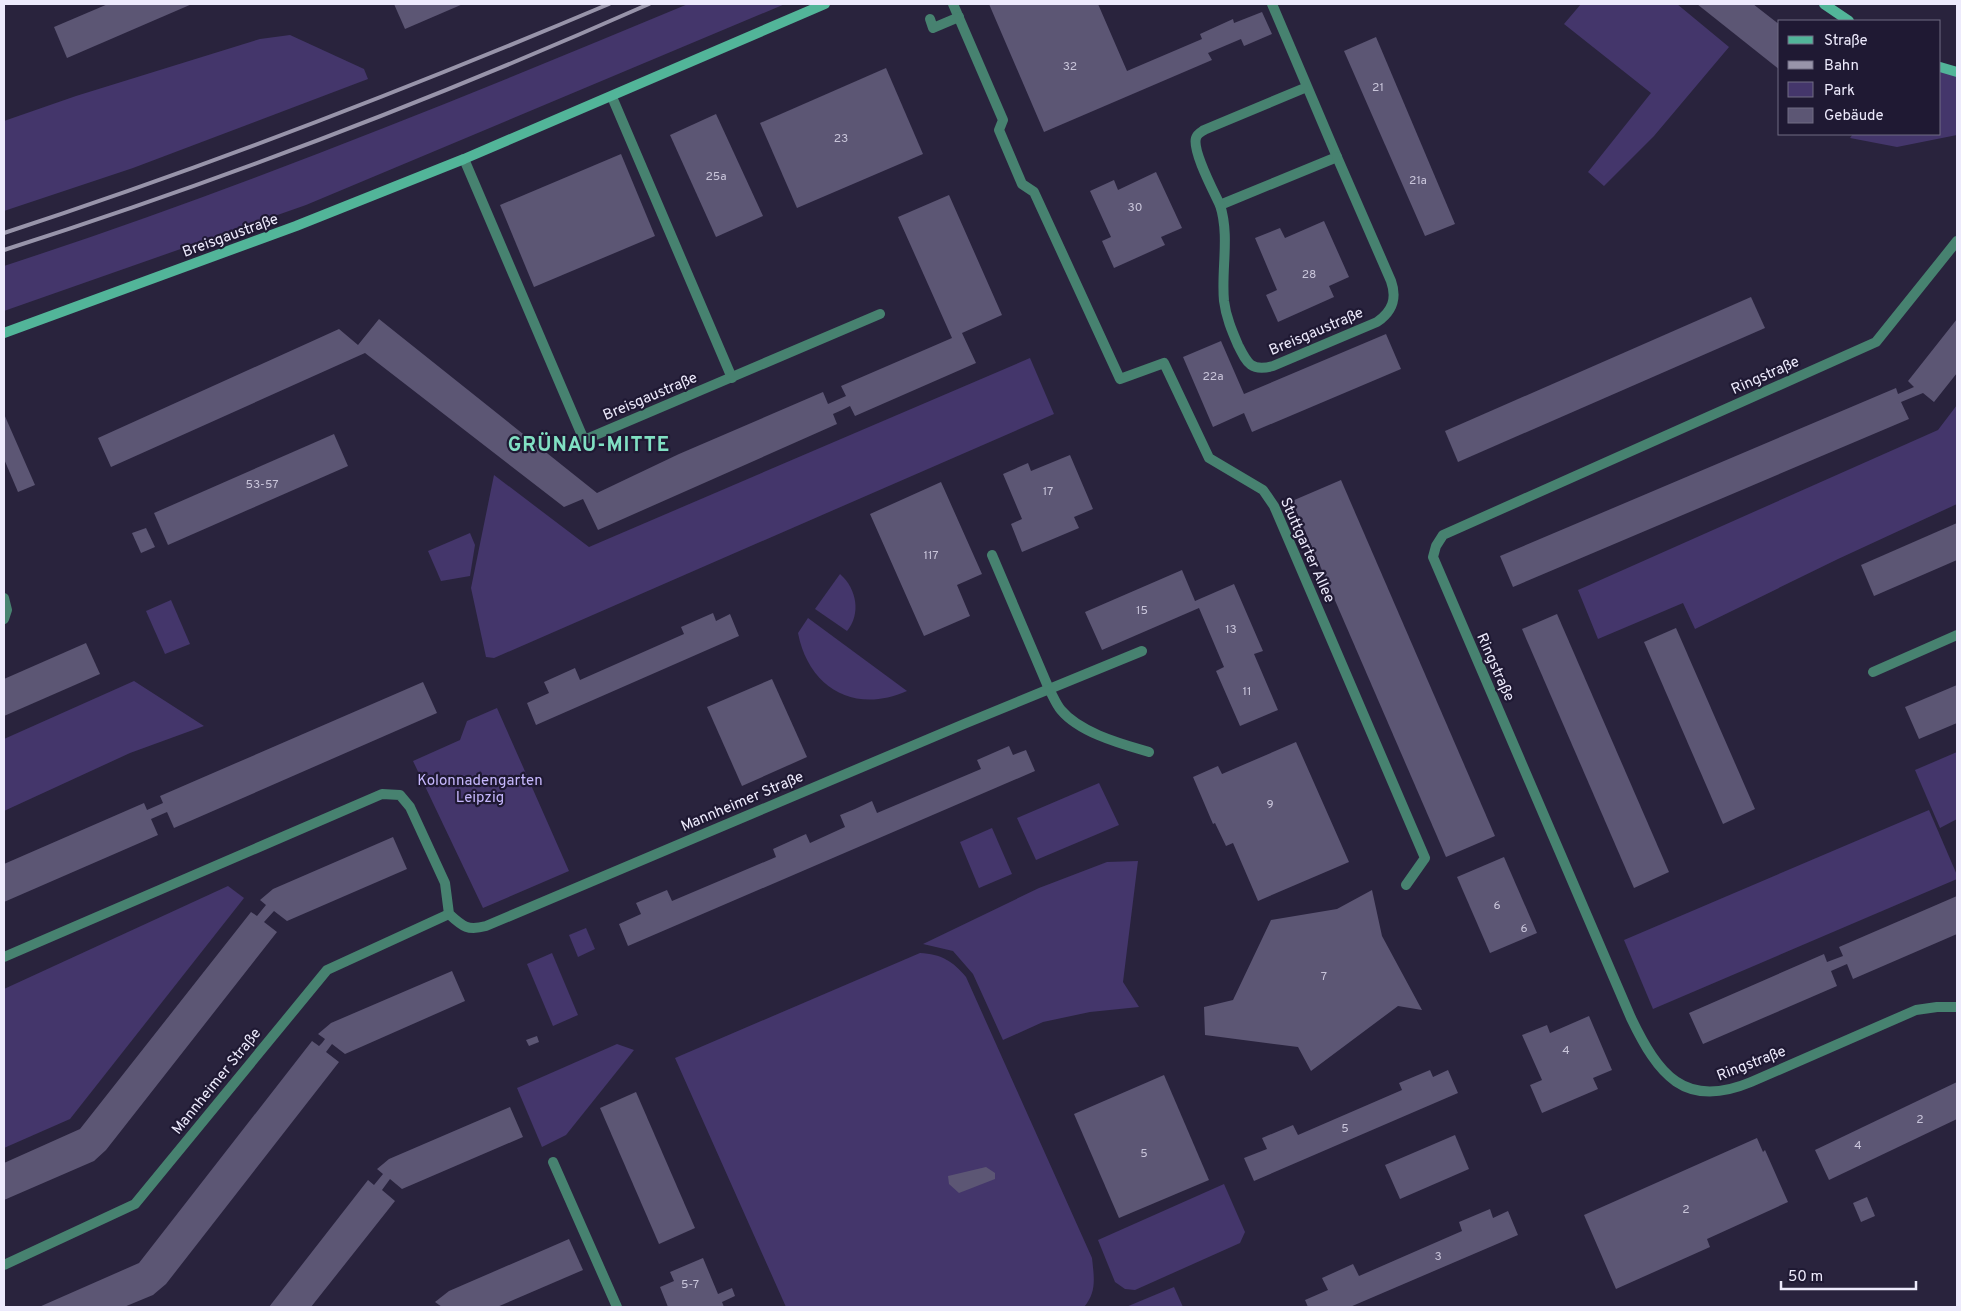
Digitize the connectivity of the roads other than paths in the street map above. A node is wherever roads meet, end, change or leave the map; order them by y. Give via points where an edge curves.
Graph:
1 (825, 4) edge
2 (953, 4) edge
3 (1272, 4) edge
4 (1824, 4) edge
5 (959, 17) junction
6 (930, 19) dead end
7 (1848, 20) edge
8 (1941, 67) edge
9 (1957, 72) edge
10 (1307, 87) junction
11 (612, 97) junction
12 (1337, 157) junction
13 (464, 159) junction
14 (1220, 205) junction
15 (1957, 241) edge
16 (880, 314) dead end
17 (4, 333) edge
18 (732, 378) junction
19 (992, 554) dead end
20 (4, 598) edge
21 (4, 620) edge
22 (1957, 636) edge
23 (1142, 651) dead end
24 (1873, 672) dead end
25 (1049, 689) junction
26 (1149, 752) dead end
27 (1406, 885) dead end
28 (449, 914) junction
29 (4, 957) edge
30 (1957, 1007) edge
31 (553, 1162) dead end
32 (4, 1265) edge
33 (617, 1307) edge

1 - 11 street, Breisgaustraße
2 - 5 street, Stuttgarter Allee
3 - 10 street, Breisgaustraße
4 - 7 street
5 - 6 street via 933,28
5 - 27 street, Stuttgarter Allee via 1002,120 999,130 1022,184 1034,192 1120,379 1164,363 1209,458 1263,490 1274,506 1424,858
8 - 9 street
10 - 12 street, Breisgaustraße
10 - 14 street, Breisgaustraße via 1198,135 1197,152
11 - 13 street, Breisgaustraße
11 - 18 street
12 - 14 street
12 - 14 street, Breisgaustraße via 1391,281 1392,308 1377,322 1273,366 1258,368 1248,363 1229,323 1224,301 1224,231
13 - 17 street, Breisgaustraße via 287,229
13 - 18 street, Breisgaustraße via 584,440
15 - 30 street, Ringstraße via 1876,342 1443,535 1433,557 1625,1004 1645,1047 1662,1070 1690,1089 1726,1091 1916,1010
16 - 18 street, Breisgaustraße
19 - 25 street
20 - 21 street via 7,610
22 - 24 street
23 - 25 street, Mannheimer Straße
25 - 26 street via 1061,710 1080,726
25 - 28 street, Mannheimer Straße via 486,926 466,928
28 - 29 street via 445,883 410,807 400,795 382,794
28 - 32 street, Mannheimer Straße via 327,970 135,1204
31 - 33 street

